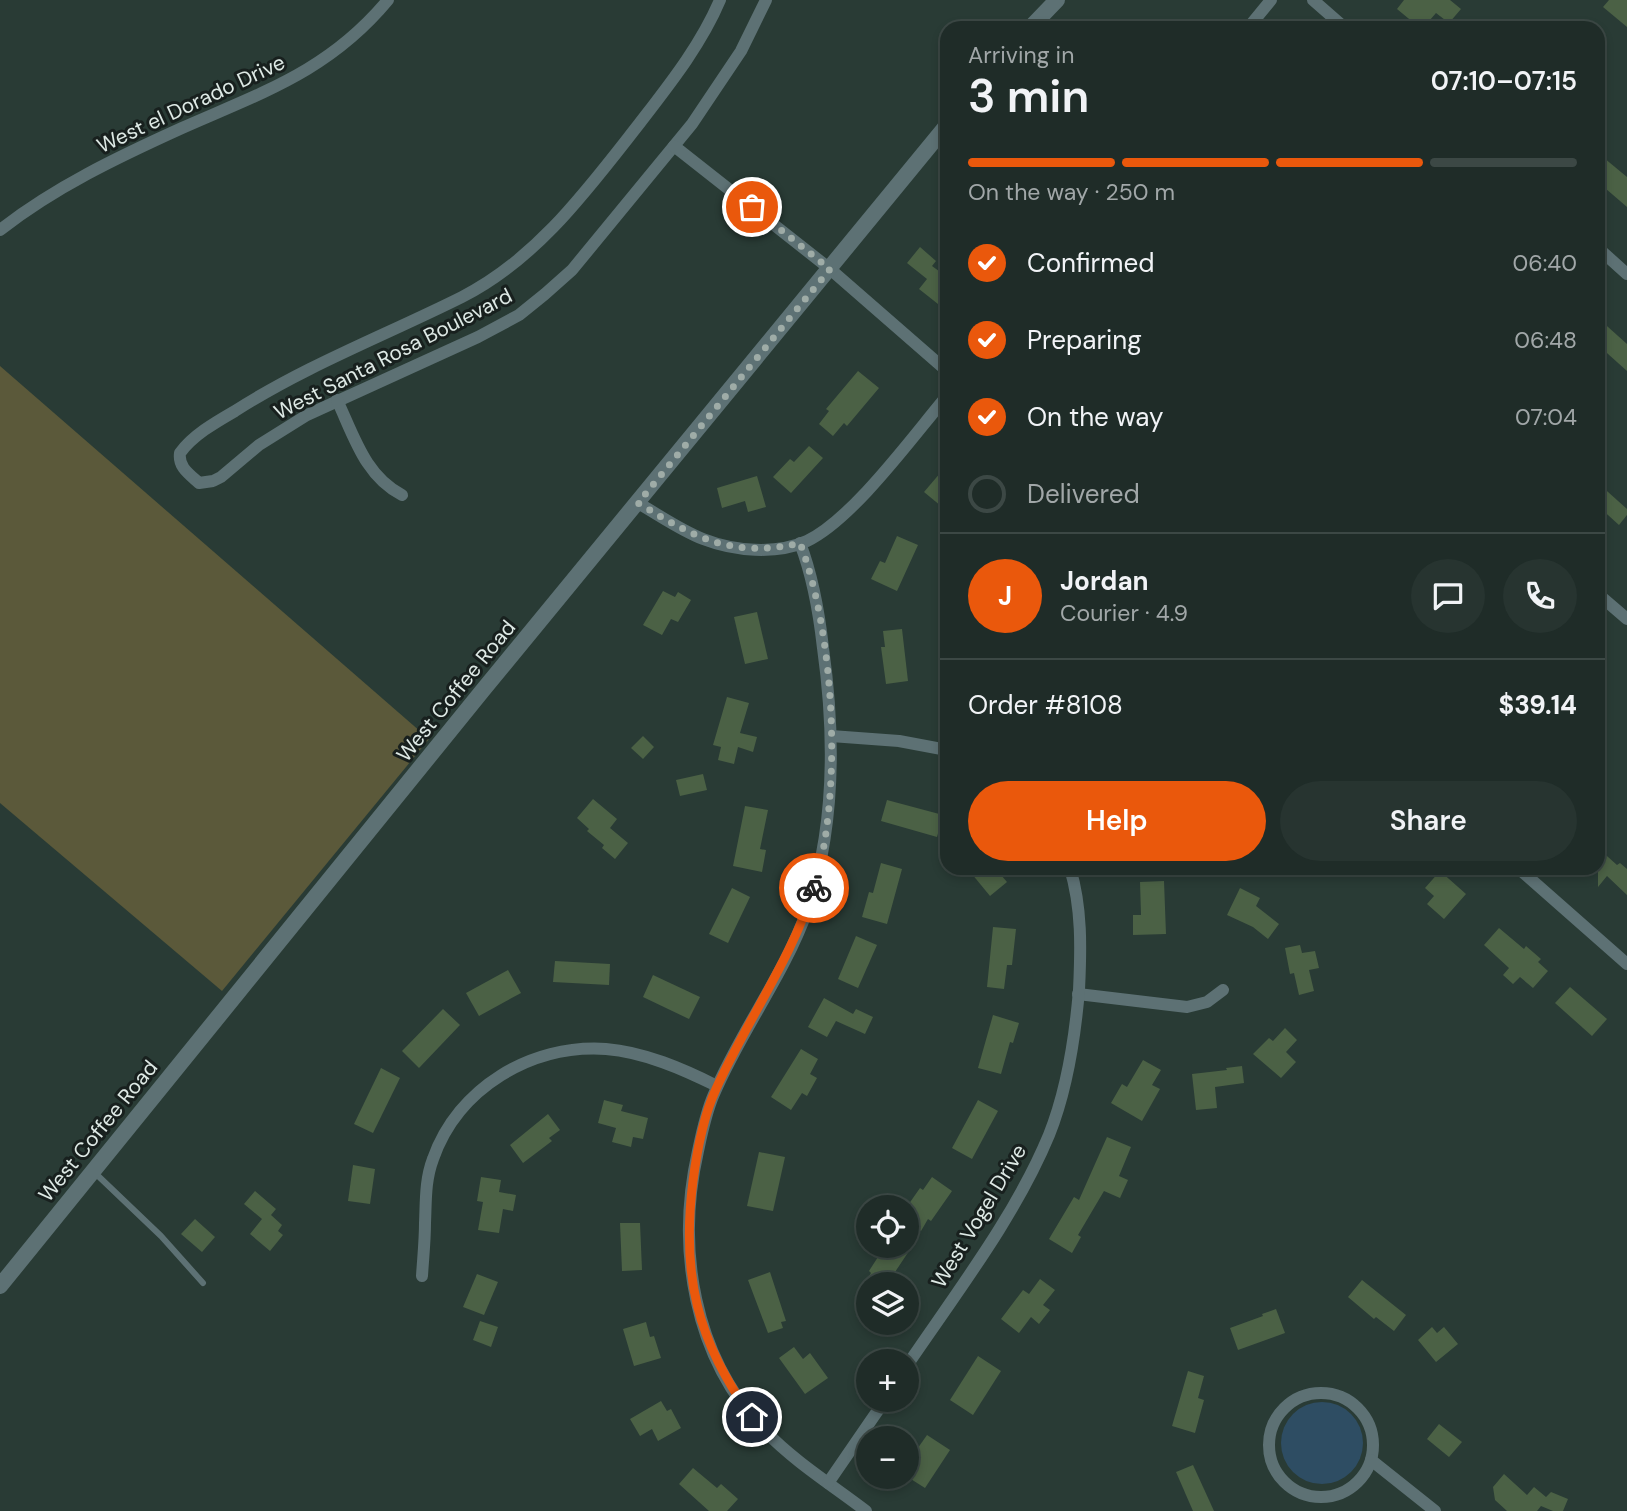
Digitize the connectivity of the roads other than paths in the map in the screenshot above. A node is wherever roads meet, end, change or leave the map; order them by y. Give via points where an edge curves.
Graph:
1 (388, 0) edge
2 (720, 0) edge
3 (766, 0) edge
4 (1043, 0) edge
5 (1056, 0) edge
6 (1270, 0) edge
7 (1313, 0) edge
8 (1028, 21) edge
9 (1036, 21) edge
10 (1254, 21) edge
11 (1337, 21) edge
12 (940, 134) edge
13 (674, 146) junction
14 (0, 230) edge
15 (1605, 254) edge
16 (830, 269) junction
17 (1627, 274) edge
18 (940, 365) edge
19 (337, 400) junction
20 (940, 404) edge
21 (402, 495) dead end
22 (638, 503) junction
23 (800, 543) junction
24 (1605, 600) edge
25 (1627, 619) edge
26 (831, 736) junction
27 (940, 749) edge
28 (1072, 875) edge
29 (1526, 875) edge
30 (1627, 964) edge
31 (1223, 990) dead end
32 (1078, 994) junction
33 (717, 1086) junction
34 (93, 1171) junction
35 (422, 1276) dead end
36 (203, 1283) dead end
37 (0, 1286) edge
38 (918, 1349) edge
39 (876, 1412) edge
40 (1371, 1460) junction
41 (828, 1483) junction
42 (866, 1511) edge
43 (1435, 1511) edge

1 - 14 street, West el Dorado Drive via 349,40 293,79 112,160
2 - 19 street, West Santa Rosa Boulevard via 694,48 615,155 518,262 464,296 258,396 185,446 180,462 199,483 213,481 276,434
3 - 13 street, West Santa Rosa Boulevard via 741,51
4 - 8 street
5 - 9 street
6 - 10 street
7 - 11 street
12 - 16 street, West Coffee Road
13 - 16 street
13 - 19 street, West Santa Rosa Boulevard via 572,270 519,315
15 - 17 street
16 - 18 street
16 - 22 street, West Coffee Road
19 - 21 street via 377,478
20 - 23 street via 862,495 832,524
22 - 23 street via 717,543 759,550
22 - 34 street, West Coffee Road
23 - 26 street via 811,571 820,624
24 - 25 street
26 - 27 street
26 - 33 street via 826,833 807,909 779,972
28 - 32 street, West Vogel Drive via 1080,928
29 - 30 street
31 - 32 street via 1207,1002 1187,1007
32 - 38 street, West Vogel Drive via 1067,1075 1036,1165
33 - 35 street via 655,1060 605,1049 537,1058 484,1085 455,1117 432,1161 425,1192
33 - 41 street via 704,1124 690,1201 689,1251 697,1308 715,1359 752,1417 795,1459
34 - 36 lane
34 - 37 street, West Coffee Road
39 - 41 street
40 - 40 street via 1373,1436 1363,1413 1333,1394 1296,1399 1272,1428 1270,1455 1275,1468 1293,1489 1305,1494 1332,1496 1345,1491
40 - 43 street
41 - 42 street

